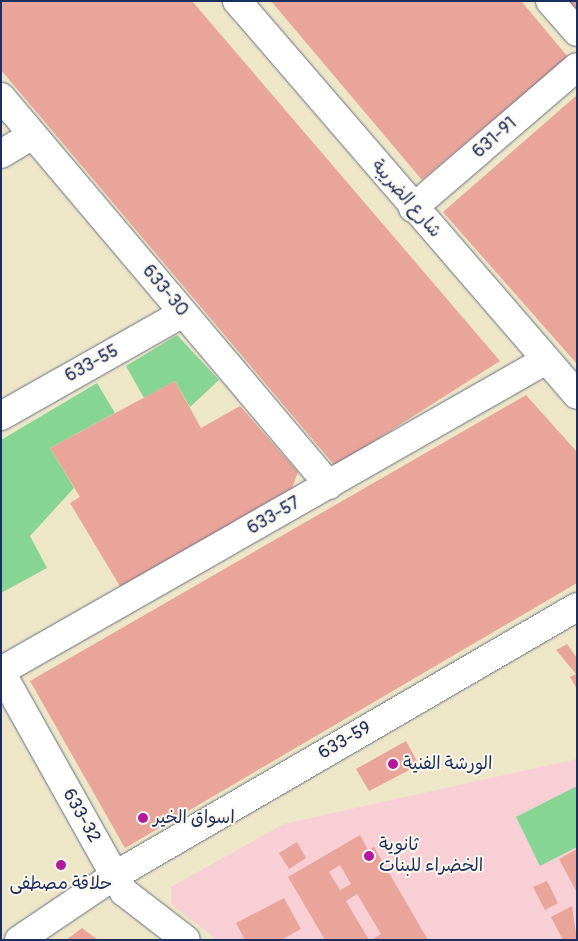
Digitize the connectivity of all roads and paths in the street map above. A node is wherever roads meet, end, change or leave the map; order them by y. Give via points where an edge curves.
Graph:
1 (237, 1) edge
2 (550, 1) edge
3 (577, 32) edge
4 (577, 67) edge
5 (1, 97) edge
6 (33, 136) junction
7 (1, 154) edge
8 (413, 208) junction
9 (183, 313) junction
10 (546, 360) junction
11 (577, 395) edge
12 (1, 416) edge
13 (329, 485) junction
14 (577, 607) edge
15 (1, 671) edge
16 (114, 876) junction
17 (19, 940) edge
18 (186, 940) edge

1 - 8 street, شارع الضريبة
2 - 3 street
4 - 8 street, 631-91
5 - 6 street, 633-30
6 - 7 street
6 - 9 street, 633-30
8 - 10 street, شارع الضريبة
9 - 12 street, 633-55
9 - 13 street, 633-30
10 - 11 street, شارع الضريبة
10 - 13 street, 633-57
13 - 15 street, 633-57
14 - 16 street, 633-59
15 - 16 street, 633-32
16 - 17 street, 633-59
16 - 18 street, 633-32 via 124,892

